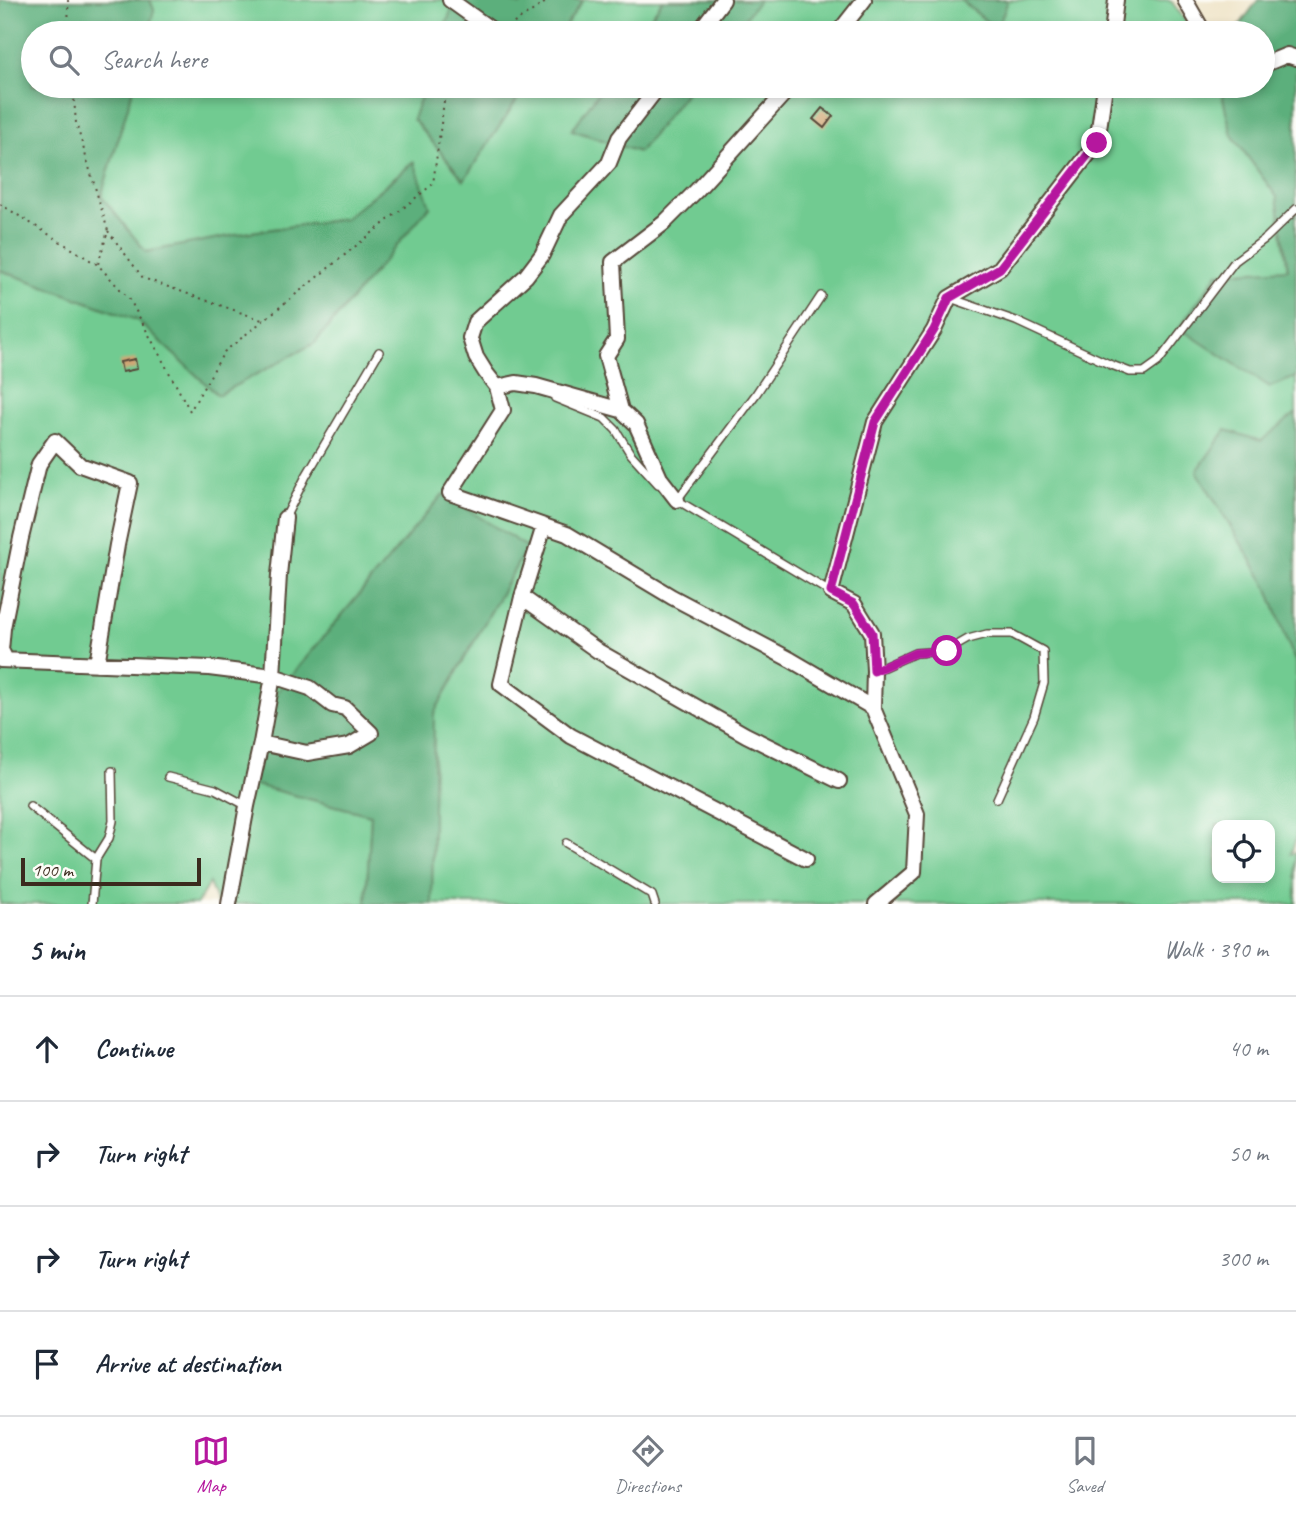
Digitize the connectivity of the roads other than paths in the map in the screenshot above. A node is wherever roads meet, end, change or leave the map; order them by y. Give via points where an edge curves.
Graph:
1 (450, 0) edge
2 (723, 0) edge
3 (864, 0) edge
4 (1116, 0) edge
5 (1185, 0) edge
6 (486, 21) edge
7 (707, 21) edge
8 (847, 21) edge
9 (1113, 21) edge
10 (1197, 21) edge
11 (650, 98) edge
12 (780, 98) edge
13 (1103, 98) edge
14 (1296, 209) edge
15 (821, 296) dead end
16 (949, 298) junction
17 (379, 352) dead end
18 (497, 387) junction
19 (621, 410) junction
20 (677, 500) junction
21 (285, 518) joint
22 (544, 526) junction
23 (831, 592) junction
24 (522, 597) junction
25 (3, 660) edge
26 (97, 664) junction
27 (874, 671) junction
28 (273, 676) junction
29 (873, 708) junction
30 (261, 743) junction
31 (112, 771) dead end
32 (168, 777) dead end
33 (839, 781) dead end
34 (997, 799) dead end
35 (30, 806) dead end
36 (247, 806) junction
37 (566, 843) dead end
38 (96, 859) junction
39 (806, 859) dead end
40 (92, 904) edge
41 (229, 904) edge
42 (655, 904) edge
43 (876, 904) edge

1 - 6 street
2 - 7 street
3 - 8 street
4 - 9 street
5 - 10 street
11 - 18 street via 619,138 609,163 561,215 526,276 475,322 470,338 476,356
12 - 19 street via 698,190 613,262 617,339 606,356
13 - 16 street via 1097,143 1000,268
14 - 16 lane via 1235,261 1158,362 1144,372 1130,372 1016,321
15 - 20 lane
16 - 23 street via 934,330 875,422
17 - 21 lane
18 - 19 street via 516,383 536,386
18 - 20 lane via 540,392 604,418 648,475
18 - 22 street via 503,410 450,493
19 - 20 street via 636,424 660,478
20 - 23 lane
21 - 28 street
22 - 24 street
22 - 29 street via 567,534
23 - 27 street via 854,604 872,633
24 - 33 street via 598,651 746,735
24 - 39 street via 501,684 571,736
25 - 26 street
25 - 26 street via 3,628 21,538 39,464 55,441 80,465 130,483
26 - 28 street via 209,668
27 - 29 street
27 - 34 lane via 915,653 947,651 987,634 1012,634 1043,652 1044,683 1034,717
28 - 30 street
28 - 30 street via 310,688 332,705 345,708 371,733 349,746 307,753
29 - 43 street via 917,814 914,872
30 - 36 street
31 - 38 lane via 113,821
32 - 36 lane via 215,789
35 - 38 lane
36 - 41 street
37 - 42 lane via 652,895
38 - 40 lane

